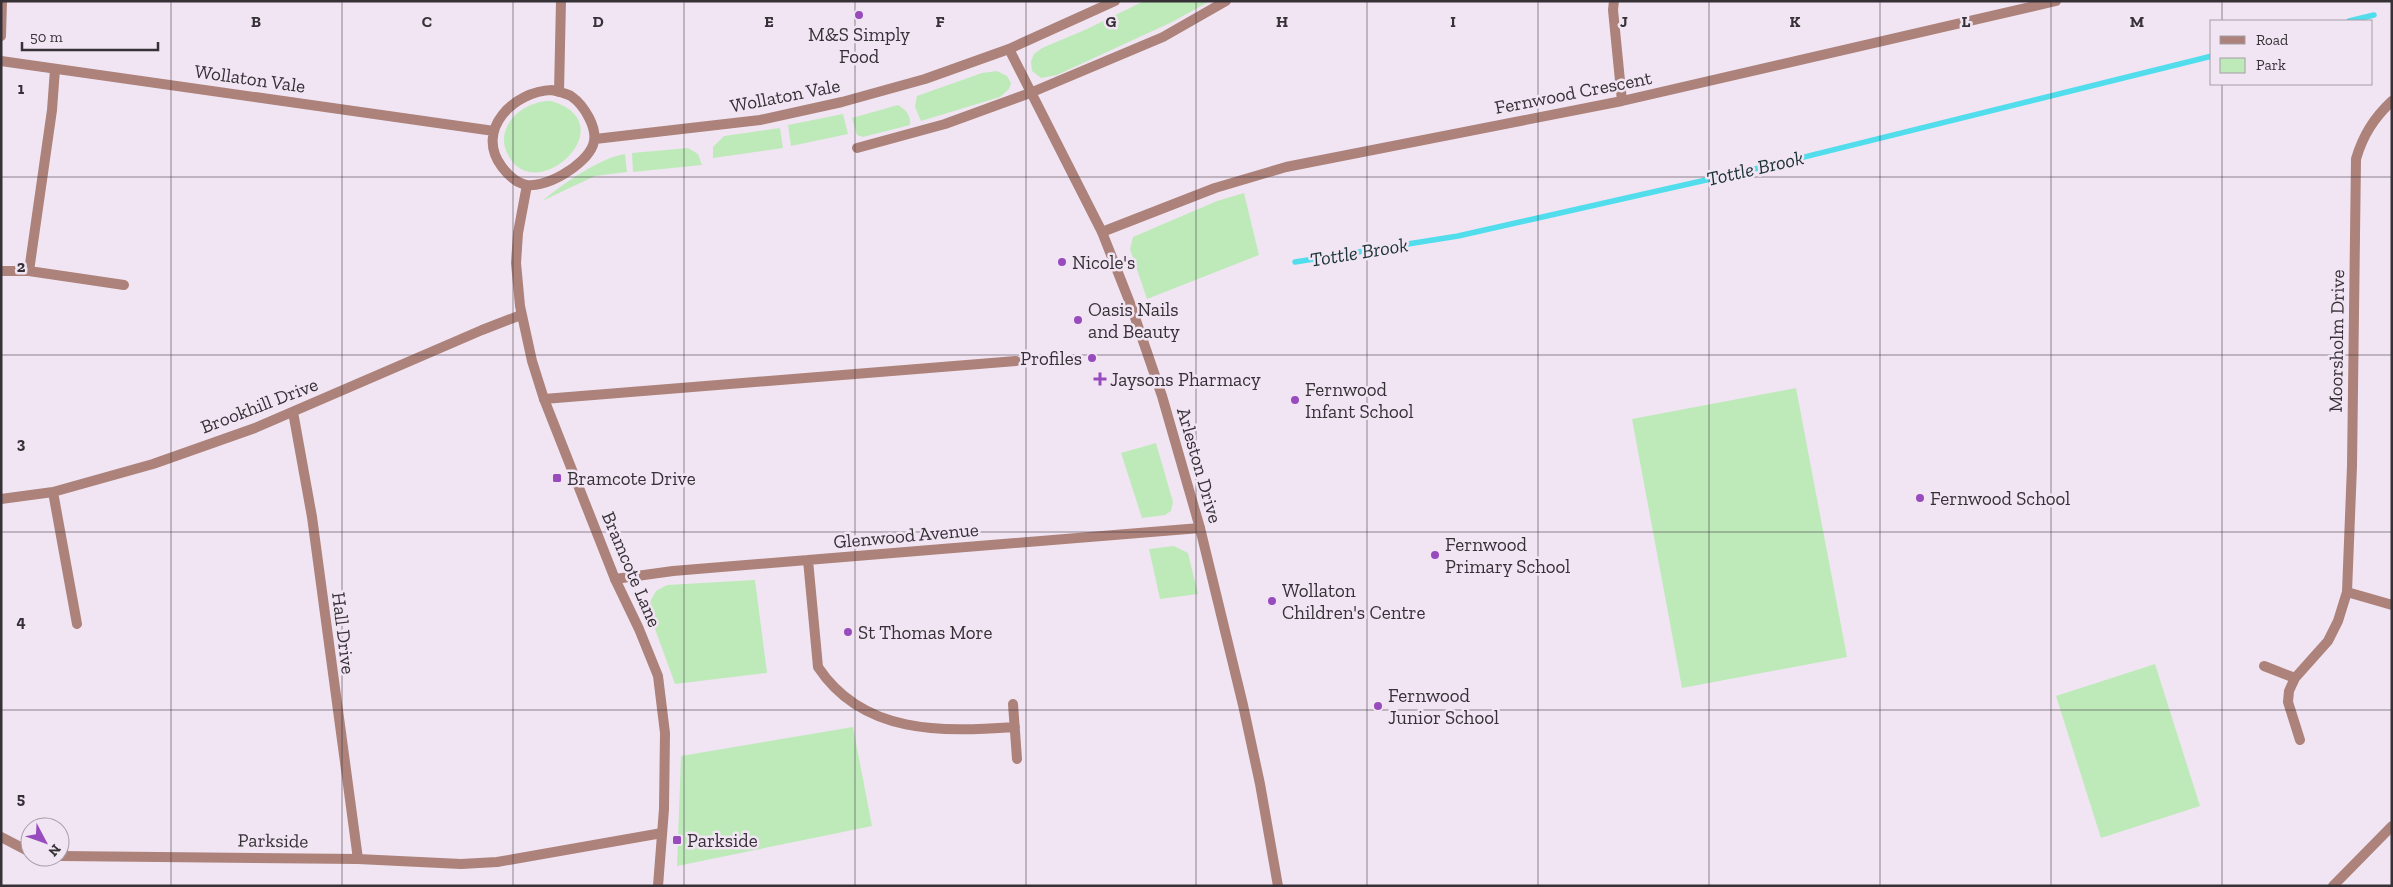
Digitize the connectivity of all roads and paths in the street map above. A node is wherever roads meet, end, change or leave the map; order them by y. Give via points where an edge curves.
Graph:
1 (2, 1) edge
2 (561, 1) edge
3 (1115, 1) edge
4 (1226, 1) edge
5 (1614, 1) edge
6 (2056, 1) edge
7 (1, 36) edge
8 (1009, 50) junction
9 (1, 62) edge
10 (55, 69) junction
11 (558, 92) junction
12 (1030, 93) junction
13 (1622, 101) junction
14 (2392, 101) edge
15 (494, 131) junction
16 (595, 139) junction
17 (856, 148) dead end
18 (527, 185) junction
19 (1102, 232) junction
20 (1, 271) edge
21 (29, 272) junction
22 (124, 285) dead end
23 (521, 315) junction
24 (1016, 361) dead end
25 (544, 399) junction
26 (293, 412) junction
27 (53, 492) junction
28 (1, 500) edge
29 (1200, 528) junction
30 (808, 560) junction
31 (615, 579) junction
32 (2347, 592) junction
33 (2392, 605) edge
34 (77, 624) dead end
35 (2264, 666) dead end
36 (2295, 678) junction
37 (1013, 704) dead end
38 (1014, 727) junction
39 (2300, 740) dead end
40 (1017, 759) dead end
41 (2392, 826) edge
42 (662, 834) junction
43 (1, 837) edge
44 (20, 847) edge
45 (70, 856) edge
46 (358, 859) junction
47 (658, 886) edge
48 (1278, 886) edge
49 (2333, 886) edge

1 - 7 street
2 - 11 street
3 - 8 street, Wollaton Vale
4 - 12 street via 1163,36
5 - 13 street
6 - 13 street, Fernwood Crescent
8 - 12 street, Arleston Drive
8 - 16 street, Wollaton Vale via 925,80 796,114
9 - 10 street, Wollaton Vale
10 - 15 street, Wollaton Vale
10 - 21 street
11 - 15 street via 536,92 518,101 504,112
11 - 16 street via 572,97 584,110
12 - 17 street via 945,124
12 - 19 street, Arleston Drive
13 - 19 street, Fernwood Crescent via 1286,167 1214,188
14 - 32 street, Moorsholm Drive via 2371,124 2356,158
15 - 18 street via 497,159 514,180
16 - 18 street via 586,156 568,171 545,182
18 - 23 street, Bramcote Lane via 516,248
19 - 29 street, Arleston Drive via 1156,379
20 - 21 street
21 - 22 street
23 - 25 street, Bramcote Lane
23 - 26 street, Brookhill Drive
24 - 25 street
25 - 31 street, Bramcote Lane
26 - 27 street, Brookhill Drive via 153,464
26 - 46 street, Hall Drive via 312,517
27 - 28 street, Brookhill Drive
27 - 34 street
29 - 30 street, Glenwood Avenue
29 - 48 street, Arleston Drive via 1251,741
30 - 31 street, Glenwood Avenue
30 - 38 street via 818,667 840,692 867,712 893,723 967,730
31 - 42 street, Bramcote Lane via 640,629 658,676 665,733
32 - 33 street
32 - 36 street, Moorsholm Drive via 2328,641
35 - 36 street
36 - 39 street, Moorsholm Drive via 2288,691 2288,702
37 - 38 street
38 - 40 street
41 - 49 street
42 - 46 street, Parkside via 497,862 461,864
42 - 47 street, Bramcote Lane
43 - 44 street
45 - 46 street, Parkside

